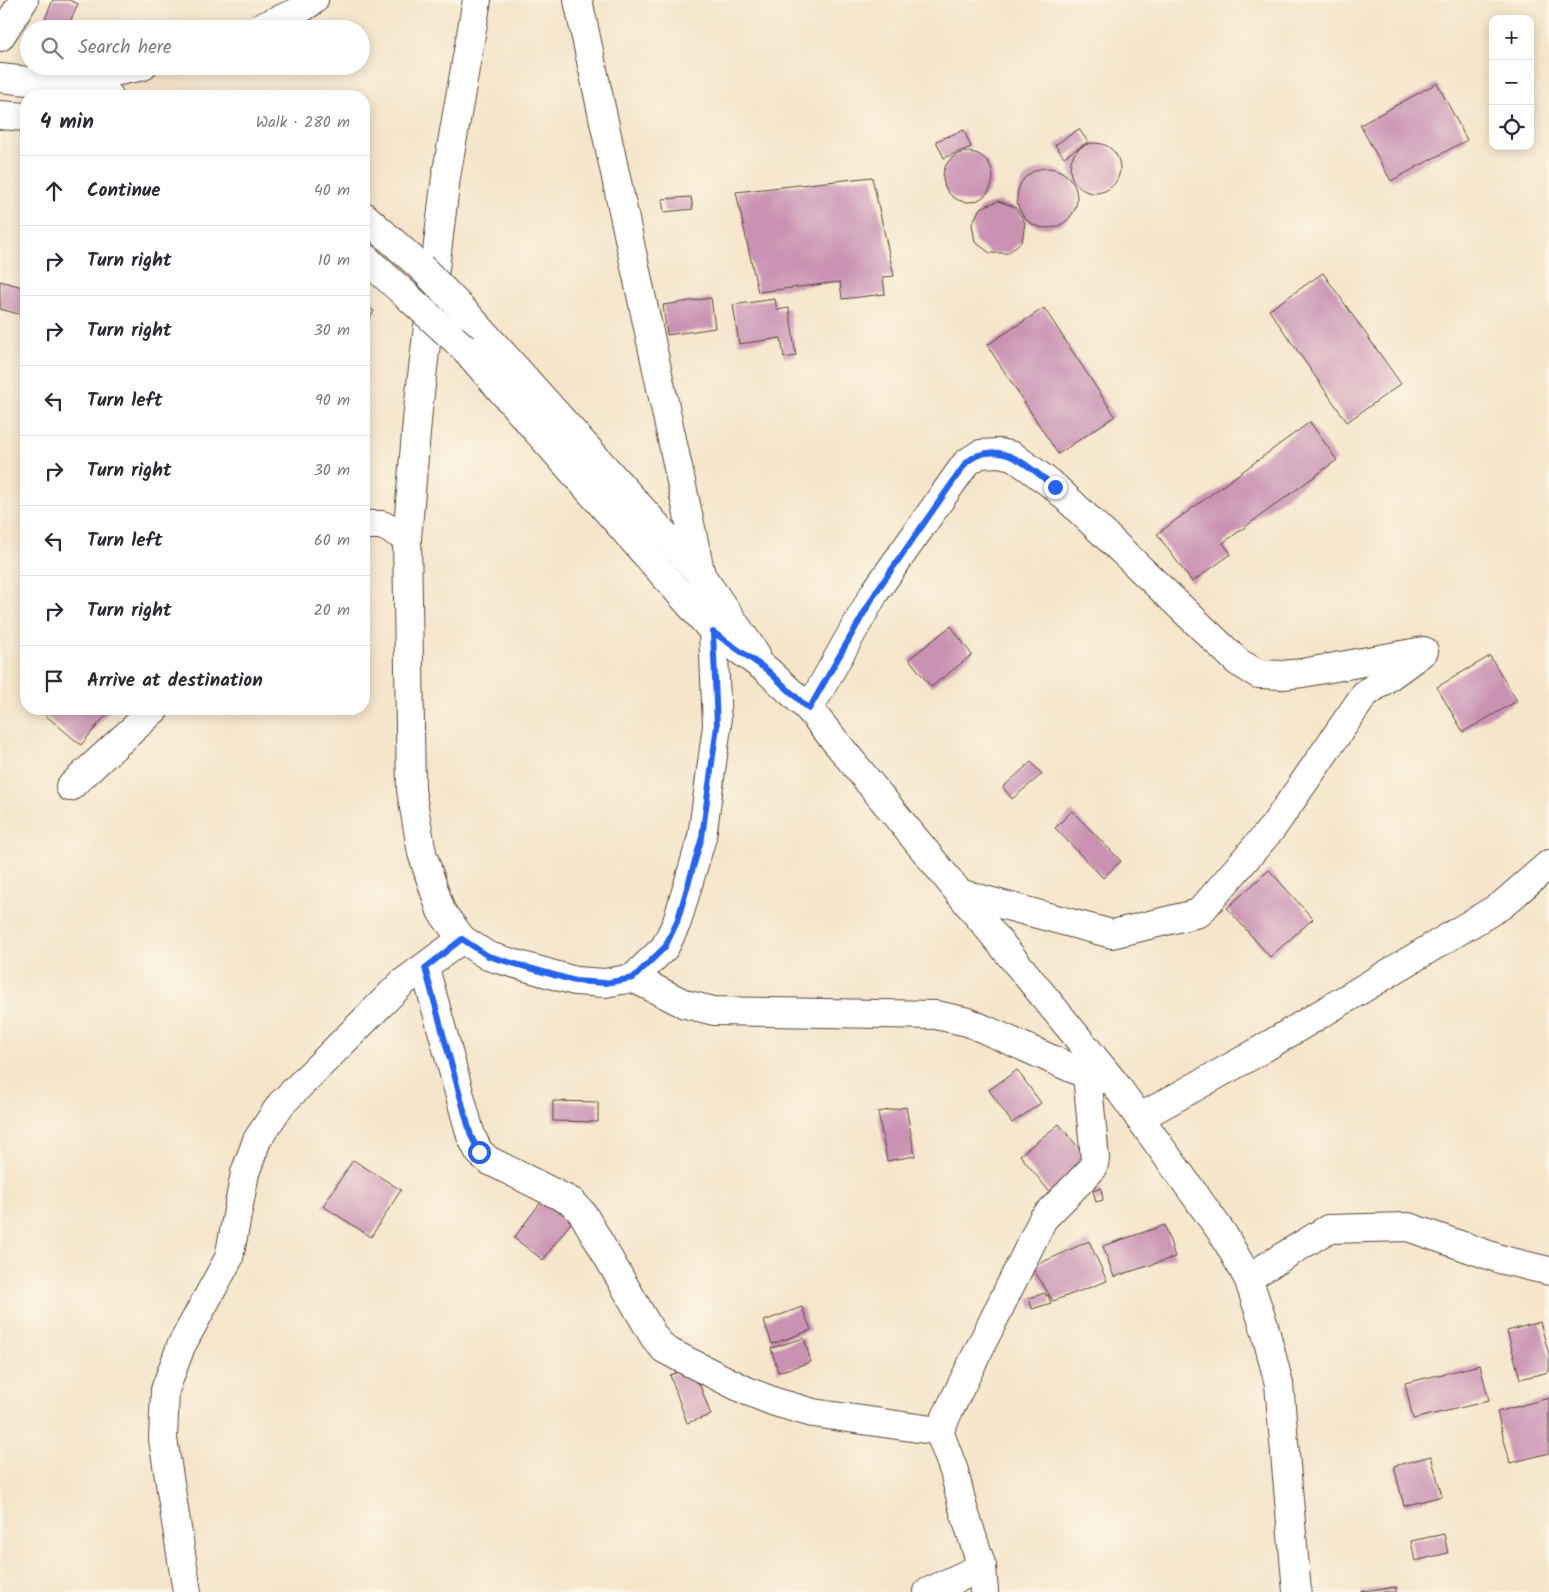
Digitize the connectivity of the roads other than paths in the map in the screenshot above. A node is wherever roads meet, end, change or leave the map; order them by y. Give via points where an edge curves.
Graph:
1 (24, 0) edge
2 (314, 0) edge
3 (477, 0) edge
4 (581, 1) edge
5 (278, 20) edge
6 (0, 37) edge
7 (100, 75) edge
8 (0, 78) edge
9 (57, 84) junction
10 (83, 90) edge
11 (0, 115) edge
12 (20, 117) edge
13 (370, 221) edge
14 (370, 262) edge
15 (370, 526) edge
16 (407, 538) junction
17 (701, 575) junction
18 (713, 632) junction
19 (767, 670) junction
20 (809, 709) junction
21 (148, 715) edge
22 (70, 787) dead end
23 (1549, 864) edge
24 (959, 893) junction
25 (462, 939) junction
26 (425, 968) junction
27 (633, 978) junction
28 (1100, 1078) junction
29 (1139, 1118) junction
30 (1549, 1271) edge
31 (1248, 1278) junction
32 (939, 1432) junction
33 (983, 1579) edge
34 (187, 1592) edge
35 (928, 1592) edge
36 (1297, 1592) edge

1 - 6 street
2 - 5 street
3 - 16 street via 446,177 418,410
4 - 17 street
7 - 9 street
8 - 9 street
9 - 10 street
11 - 12 street
13 - 17 street, bridge via 421,267 466,314
14 - 18 street, bridge via 464,348
15 - 16 street via 382,525
16 - 25 street via 411,790 422,853 441,911
17 - 18 street
17 - 19 street
18 - 19 street
18 - 27 street via 717,726 702,837 677,922 665,947
19 - 20 street
20 - 24 street
20 - 24 street via 876,592 966,463 980,454 1013,456 1055,487 1238,662 1258,674 1302,673 1424,652 1365,694 1273,827 1199,912 1112,934
21 - 22 street
23 - 29 street via 1502,905 1249,1057
24 - 28 street
25 - 26 street
25 - 27 street via 488,956 575,981 605,983
26 - 32 street via 471,1136 479,1152 488,1160 572,1202 584,1214 664,1349 775,1402 813,1413
26 - 34 street via 401,984 281,1104 257,1140 244,1173 228,1258 181,1346 165,1390 163,1439
27 - 28 street via 685,1004 714,1011 936,1015 968,1022
28 - 29 street
28 - 32 street via 1093,1168 1043,1220
29 - 31 street via 1223,1234
30 - 31 street via 1503,1260 1408,1227 1328,1229
31 - 36 street via 1279,1384
32 - 33 street via 954,1471
33 - 35 street

